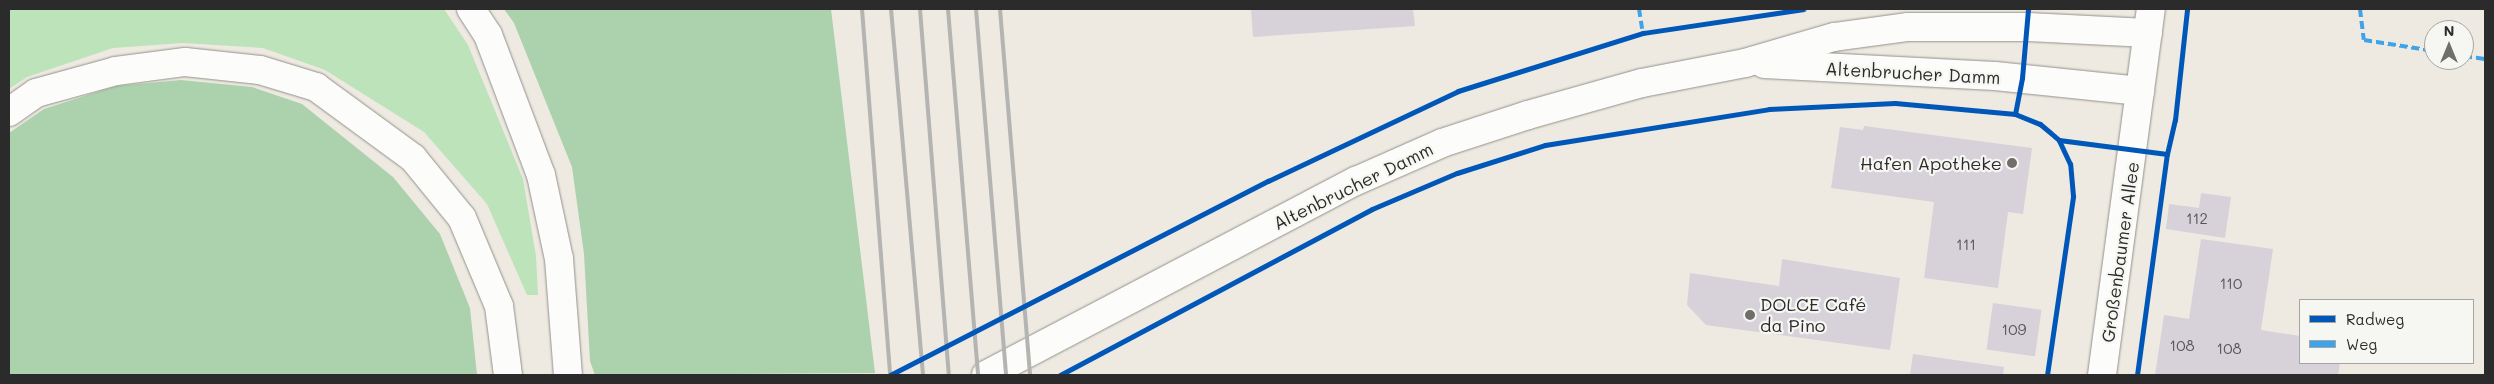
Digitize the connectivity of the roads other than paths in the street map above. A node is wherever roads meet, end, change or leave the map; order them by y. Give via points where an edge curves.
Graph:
1 (471, 9) edge
2 (2149, 21) edge
3 (1745, 63) junction
4 (2140, 91) junction
5 (9, 112) edge
6 (569, 371) edge
7 (508, 375) edge
8 (986, 375) edge
9 (2102, 375) edge

1 - 6 main road via 488,35 541,175 559,259
2 - 3 main road, Altenbrucher Damm via 2028,27 1908,27 1834,37
2 - 4 main road, Großenbaumer Allee
3 - 4 main road, Altenbrucher Damm via 2013,78
3 - 8 main road, Altenbrucher Damm via 1642,83 1442,143 1356,181
4 - 9 main road, Großenbaumer Allee
5 - 7 main road via 36,93 107,74 185,62 260,70 316,86 413,158 462,218 499,306

